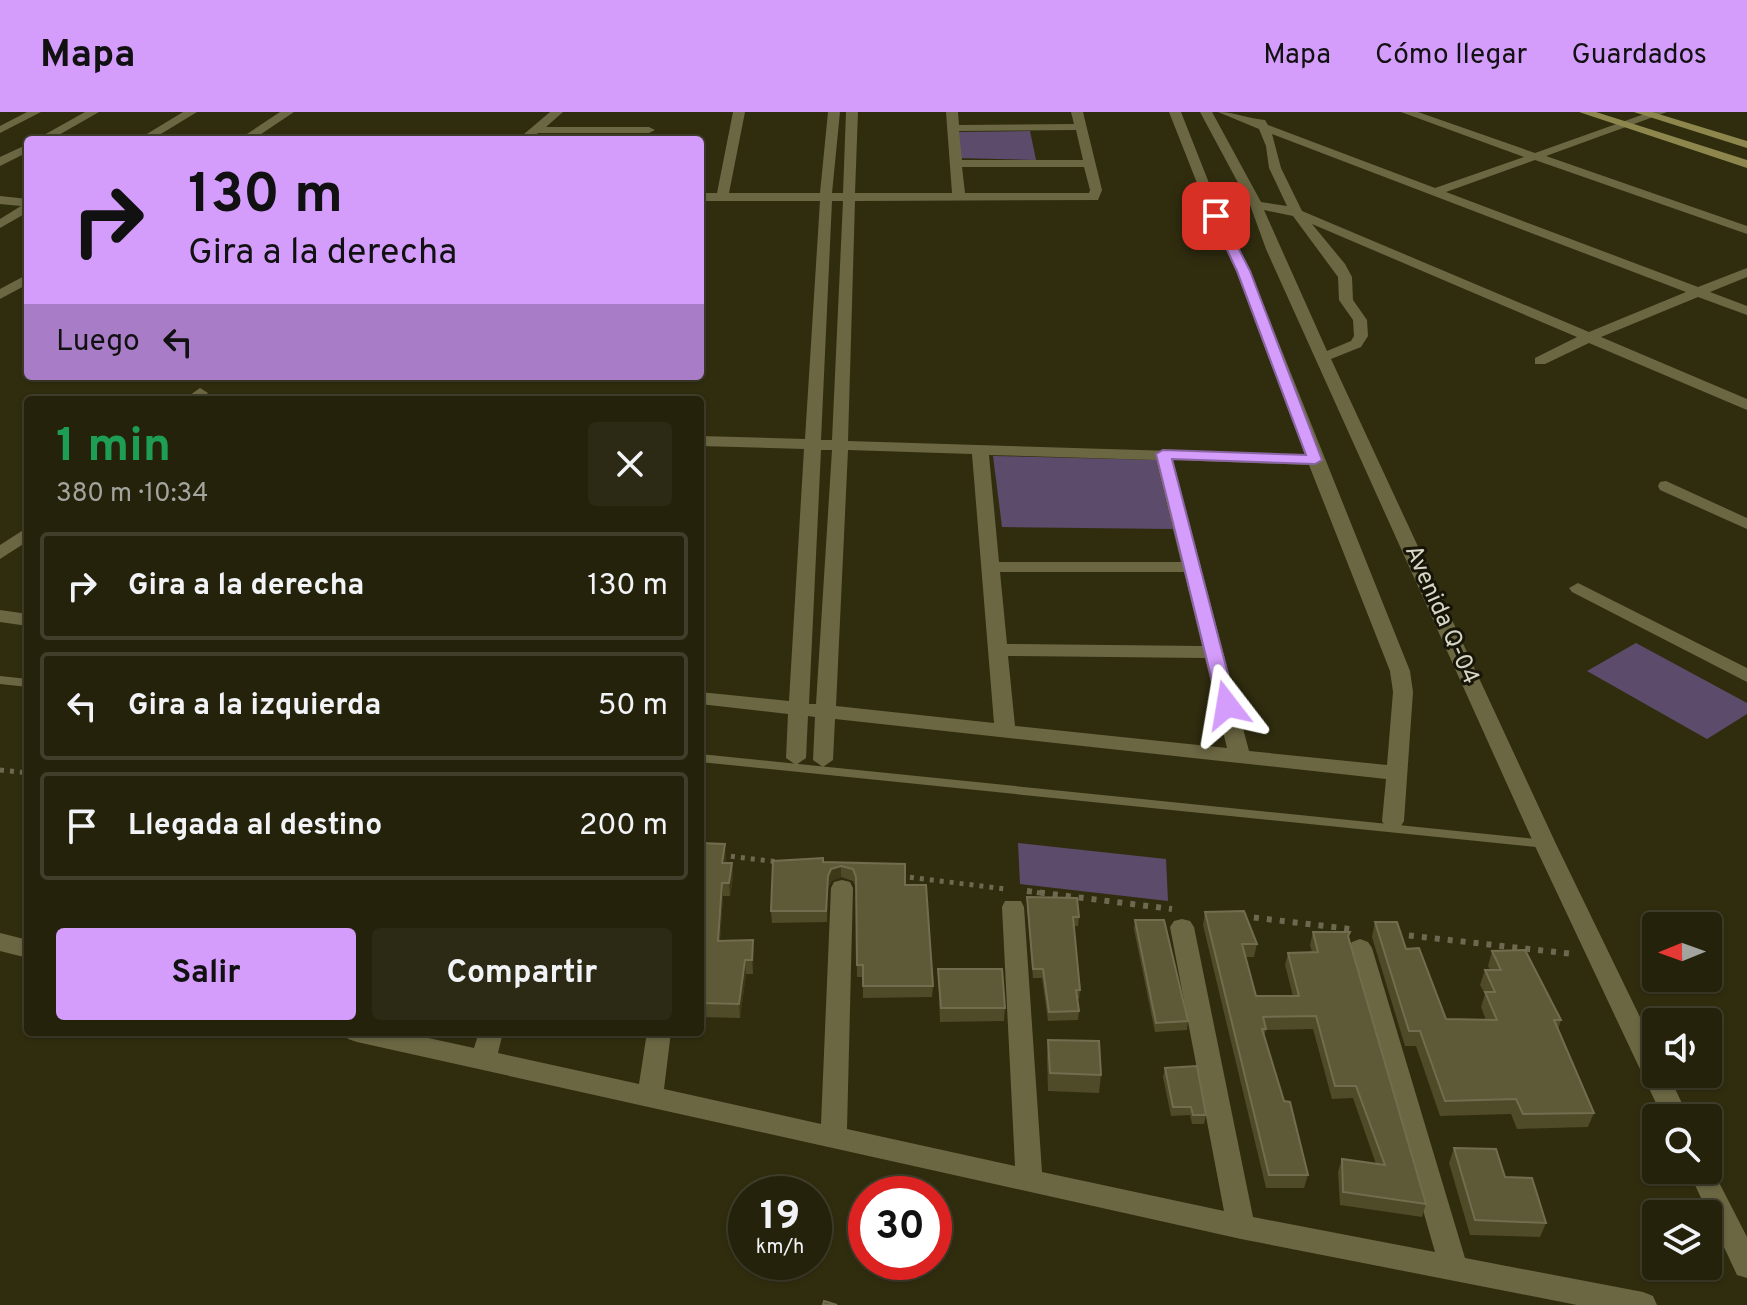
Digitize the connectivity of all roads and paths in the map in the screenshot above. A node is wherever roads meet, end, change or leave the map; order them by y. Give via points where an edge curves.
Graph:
1 (35, 112) edge
2 (93, 112) edge
3 (191, 112) edge
4 (288, 112) edge
5 (557, 112) edge
6 (739, 112) edge
7 (834, 112) edge
8 (852, 112) edge
9 (952, 112) edge
10 (1077, 112) edge
11 (1175, 112) edge
12 (1206, 112) edge
13 (1224, 112) edge
14 (1254, 112) edge
15 (1407, 112) edge
16 (1585, 112) edge
17 (1651, 113) edge
18 (1625, 125) junction
19 (1080, 127) junction
20 (953, 128) junction
21 (1266, 128) junction
22 (0, 130) edge
23 (535, 130) junction
24 (649, 130) edge
25 (48, 136) edge
26 (150, 136) edge
27 (250, 136) edge
28 (528, 136) edge
29 (1747, 145) edge
30 (24, 149) edge
31 (1535, 157) junction
32 (0, 162) edge
33 (1089, 163) junction
34 (956, 164) junction
35 (1747, 164) edge
36 (1435, 192) junction
37 (704, 197) edge
38 (722, 197) junction
39 (826, 197) junction
40 (848, 197) junction
41 (959, 198) junction
42 (0, 200) edge
43 (24, 204) edge
44 (1256, 205) junction
45 (24, 208) edge
46 (1297, 213) junction
47 (0, 224) edge
48 (1747, 230) edge
49 (819, 238) junction
50 (847, 238) junction
51 (1747, 272) edge
52 (24, 280) edge
53 (1698, 293) junction
54 (0, 295) edge
55 (1747, 311) edge
56 (1587, 338) junction
57 (1324, 357) junction
58 (1540, 361) dead end
59 (808, 386) junction
60 (841, 387) junction
61 (1747, 405) edge
62 (704, 441) edge
63 (812, 444) junction
64 (840, 445) junction
65 (980, 449) junction
66 (1163, 454) junction
67 (1315, 460) junction
68 (1666, 486) dead end
69 (1747, 524) edge
70 (24, 535) edge
71 (0, 554) edge
72 (991, 567) junction
73 (1191, 567) junction
74 (1578, 588) dead end
75 (0, 616) edge
76 (24, 619) edge
77 (999, 650) junction
78 (1214, 652) junction
79 (1747, 676) edge
80 (0, 680) edge
81 (24, 683) edge
82 (704, 698) edge
83 (798, 709) junction
84 (825, 713) junction
85 (1005, 732) junction
86 (1240, 757) junction
87 (704, 758) edge
88 (796, 758) dead end
89 (823, 760) dead end
90 (0, 770) edge
91 (24, 773) edge
92 (1396, 773) junction
93 (1393, 821) dead end
94 (1545, 844) junction
95 (715, 854) edge
96 (793, 863) edge
97 (886, 875) edge
98 (842, 888) dead end
99 (1016, 896) junction
100 (1227, 915) edge
101 (1181, 918) joint
102 (1383, 933) edge
103 (1356, 939) joint
104 (0, 942) edge
105 (24, 948) edge
106 (1599, 957) junction
107 (375, 1036) edge
108 (490, 1036) edge
109 (658, 1036) edge
110 (484, 1060) junction
111 (650, 1097) junction
112 (1669, 1104) edge
113 (834, 1137) junction
114 (1029, 1180) junction
115 (1708, 1184) edge
116 (1241, 1227) junction
117 (1747, 1266) edge
118 (1454, 1268) junction
119 (1643, 1305) edge

1 - 22 street
2 - 25 street
3 - 26 street
4 - 27 street
5 - 23 street
6 - 38 street
7 - 39 street
8 - 40 street
9 - 20 street
10 - 19 street
11 - 67 street
12 - 44 street, Avenida Q-04
13 - 21 street
14 - 21 street
15 - 31 street
16 - 18 street
17 - 18 street
17 - 29 street
18 - 31 street
18 - 35 street
19 - 20 street
19 - 33 street
20 - 34 street
21 - 36 street
21 - 46 street via 1275,168
23 - 24 street
23 - 28 street
30 - 32 street
31 - 36 street
31 - 48 street
33 - 34 street
33 - 41 street via 1094,197
34 - 41 street
36 - 53 street
37 - 38 street
38 - 39 street
39 - 40 street
39 - 49 street
40 - 41 street
40 - 50 street
42 - 43 street
44 - 46 street
44 - 57 street, Avenida Q-04
45 - 47 street
46 - 56 street
46 - 57 street via 1338,264 1345,277 1346,300 1360,320 1356,344
49 - 50 street
49 - 59 street
50 - 60 street
51 - 53 street
52 - 54 street
53 - 55 street
53 - 56 street
56 - 58 street
56 - 61 street
57 - 94 street, Avenida Q-04
59 - 60 street
59 - 63 street
60 - 64 street
62 - 63 street
63 - 64 street
63 - 83 street
64 - 65 street
64 - 84 street
65 - 66 street
65 - 72 street
66 - 67 street
66 - 73 street
67 - 92 street via 1400,671
68 - 69 street
70 - 71 street
72 - 73 street
72 - 77 street
73 - 78 street
74 - 79 street
75 - 76 street
77 - 78 street
77 - 85 street
78 - 86 street
80 - 81 lane
82 - 83 street
83 - 84 street
83 - 88 street
84 - 85 street
84 - 89 street
85 - 86 street
86 - 92 street
87 - 94 lane
90 - 91 path
92 - 93 street
94 - 106 street, Avenida Q-04
95 - 96 path
97 - 99 path
98 - 113 street
99 - 101 path
99 - 114 street
100 - 103 path
101 - 116 street
102 - 106 path
103 - 118 street
104 - 105 street
106 - 112 street, Avenida Q-04
107 - 110 street
108 - 110 street
109 - 111 street
110 - 111 street
111 - 113 street
113 - 114 street
114 - 116 street
115 - 117 street
116 - 118 street
118 - 119 street

